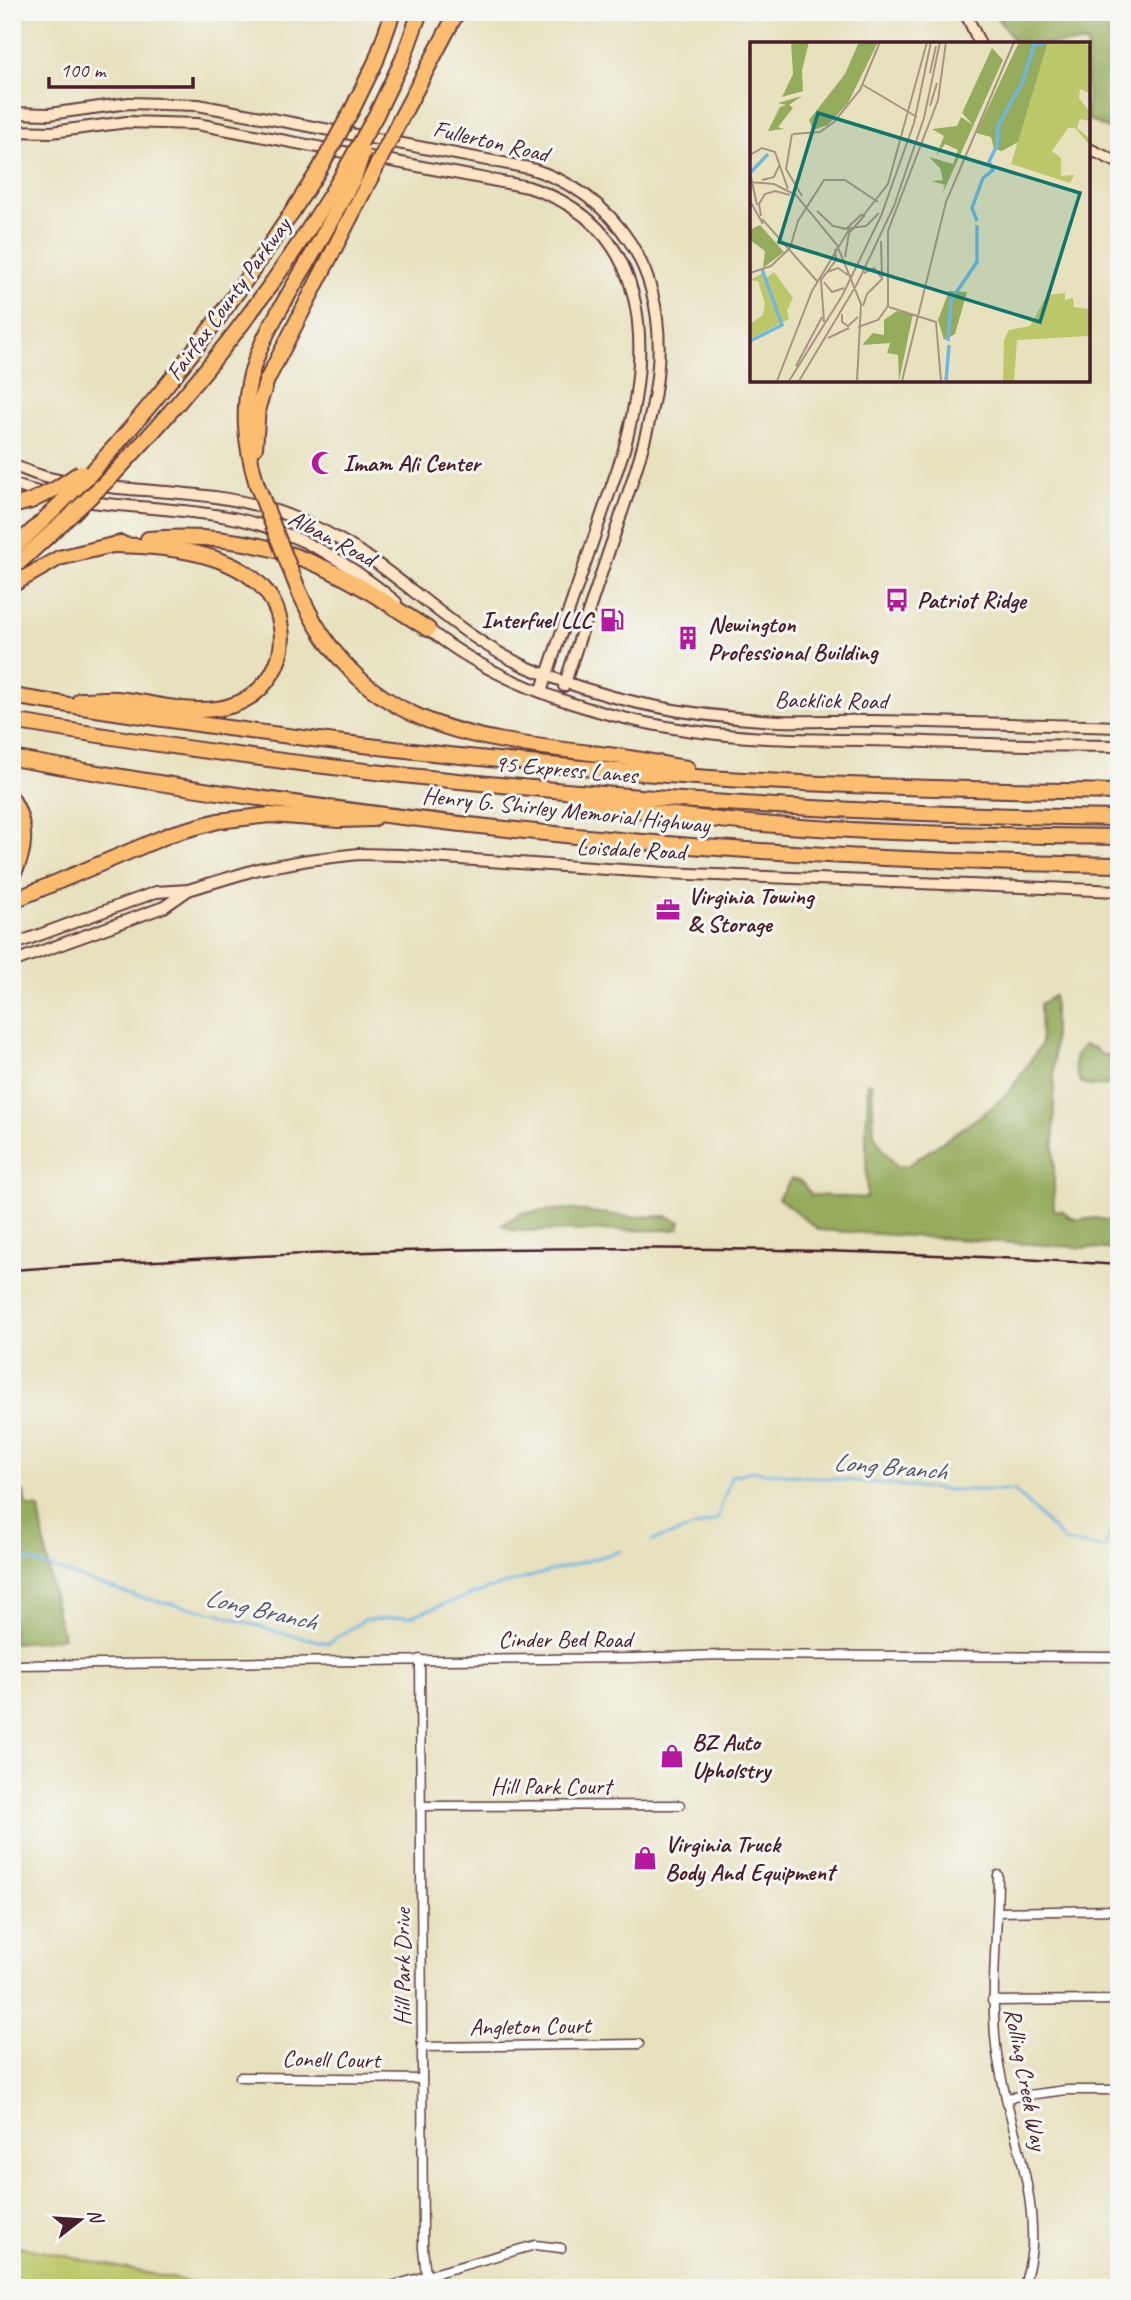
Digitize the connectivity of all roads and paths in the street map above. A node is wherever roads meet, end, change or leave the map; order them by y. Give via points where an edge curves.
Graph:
1 (393, 12) edge
2 (423, 12) edge
3 (457, 12) edge
4 (965, 12) edge
5 (979, 42) edge
6 (12, 113) edge
7 (12, 131) edge
8 (1089, 149) edge
9 (1119, 163) edge
10 (356, 176) junction
11 (12, 464) edge
12 (87, 476) junction
13 (12, 484) edge
14 (260, 486) junction
15 (12, 506) edge
16 (73, 507) junction
17 (114, 545) junction
18 (12, 550) edge
19 (12, 569) edge
20 (12, 585) edge
21 (428, 629) junction
22 (547, 675) junction
23 (566, 682) junction
24 (541, 692) junction
25 (12, 696) edge
26 (560, 699) junction
27 (47, 701) junction
28 (12, 721) edge
29 (1119, 727) edge
30 (1119, 746) edge
31 (12, 758) edge
32 (754, 780) junction
33 (486, 785) junction
34 (1119, 792) edge
35 (12, 799) edge
36 (410, 817) junction
37 (1119, 818) edge
38 (1119, 837) edge
39 (1119, 865) edge
40 (12, 876) edge
41 (188, 890) junction
42 (1119, 891) edge
43 (12, 901) edge
44 (12, 945) edge
45 (12, 962) edge
46 (1119, 1657) edge
47 (420, 1659) junction
48 (12, 1665) edge
49 (680, 1805) dead end
50 (421, 1806) junction
51 (998, 1875) dead end
52 (1119, 1910) edge
53 (998, 1912) junction
54 (1119, 2000) edge
55 (992, 2001) junction
56 (639, 2044) dead end
57 (422, 2047) junction
58 (240, 2077) dead end
59 (422, 2079) junction
60 (1119, 2090) edge
61 (1006, 2098) junction
62 (561, 2248) dead end
63 (426, 2276) junction
64 (384, 2288) edge
65 (1024, 2288) edge

1 - 12 highway, Fairfax County Parkway, bridge via 372,69 319,170 245,282 182,365
2 - 10 highway, Fairfax County Parkway, bridge via 376,115
3 - 10 highway, bridge via 400,120
4 - 5 main road
6 - 23 main road, Fullerton Road via 49,114 142,103 225,109 529,168 566,182 607,212 632,246 649,281 657,317 658,366 643,451
7 - 22 main road, Fullerton Road via 52,132 144,121 223,127 528,187 570,206 597,228 617,256 633,294 640,330 638,381 623,453
8 - 9 main road
10 - 14 highway via 263,389 255,435
10 - 14 highway via 267,331 254,362 246,392 245,425 248,454
10 - 16 highway, Fairfax County Parkway, bridge via 195,386 113,475
11 - 12 main road, Alban Road via 43,477
12 - 15 highway, bridge
12 - 18 highway, Fairfax County Parkway, bridge
12 - 22 main road, Alban Road via 206,495 287,515 364,555 484,644
13 - 16 main road, Alban Road
14 - 32 highway, bridge via 320,634 343,664 396,706 422,719 505,742
16 - 19 highway, Fairfax County Parkway
16 - 21 main road, Alban Road via 201,513 293,536 372,583
17 - 20 highway via 59,558
17 - 21 highway via 153,538 211,538 280,550 339,575
17 - 27 highway via 184,551 250,576 269,595 280,620 282,644 276,668 253,695 226,707 189,709 115,699
21 - 24 main road, Alban Road via 507,678
22 - 23 main road, Backlick Road
22 - 24 main road, Fullerton Road
23 - 26 main road, Fullerton Road
23 - 29 main road, Backlick Road via 651,705 739,718
24 - 26 main road, Alban Road
25 - 27 highway, Henry G. Shirley Memorial Highway
26 - 30 main road, Backlick Road via 632,720 736,736
27 - 32 highway, Henry G. Shirley Memorial Highway via 394,750
28 - 33 highway, 95 Express Lanes via 213,752
31 - 36 highway, Henry G. Shirley Memorial Highway
32 - 34 highway, Henry G. Shirley Memorial Highway
33 - 37 highway, 95 Express Lanes via 807,808
33 - 38 highway via 636,810 792,826
35 - 40 highway via 23,833 23,851
36 - 39 highway, Henry G. Shirley Memorial Highway via 671,845
36 - 43 highway via 339,820 270,815 218,821 171,834
41 - 42 main road, Loisdale Road via 282,864 380,854 666,873
41 - 44 main road, Loisdale Road via 156,892
41 - 45 main road, Loisdale Road via 164,907
46 - 47 street, Cinder Bed Road
47 - 48 street, Cinder Bed Road
47 - 50 street, Hill Park Drive
49 - 50 street, Hill Park Court
50 - 57 street, Hill Park Drive
51 - 53 street, Rolling Creek Way
52 - 53 street
53 - 55 street, Rolling Creek Way
54 - 55 street
55 - 61 street, Rolling Creek Way
56 - 57 street, Angleton Court
57 - 59 street, Hill Park Drive
58 - 59 street, Conell Court
59 - 63 street, Hill Park Drive
60 - 61 street via 1066,2090
61 - 65 street, Rolling Creek Way via 1031,2216 1032,2246
62 - 63 street via 535,2245
63 - 64 street

